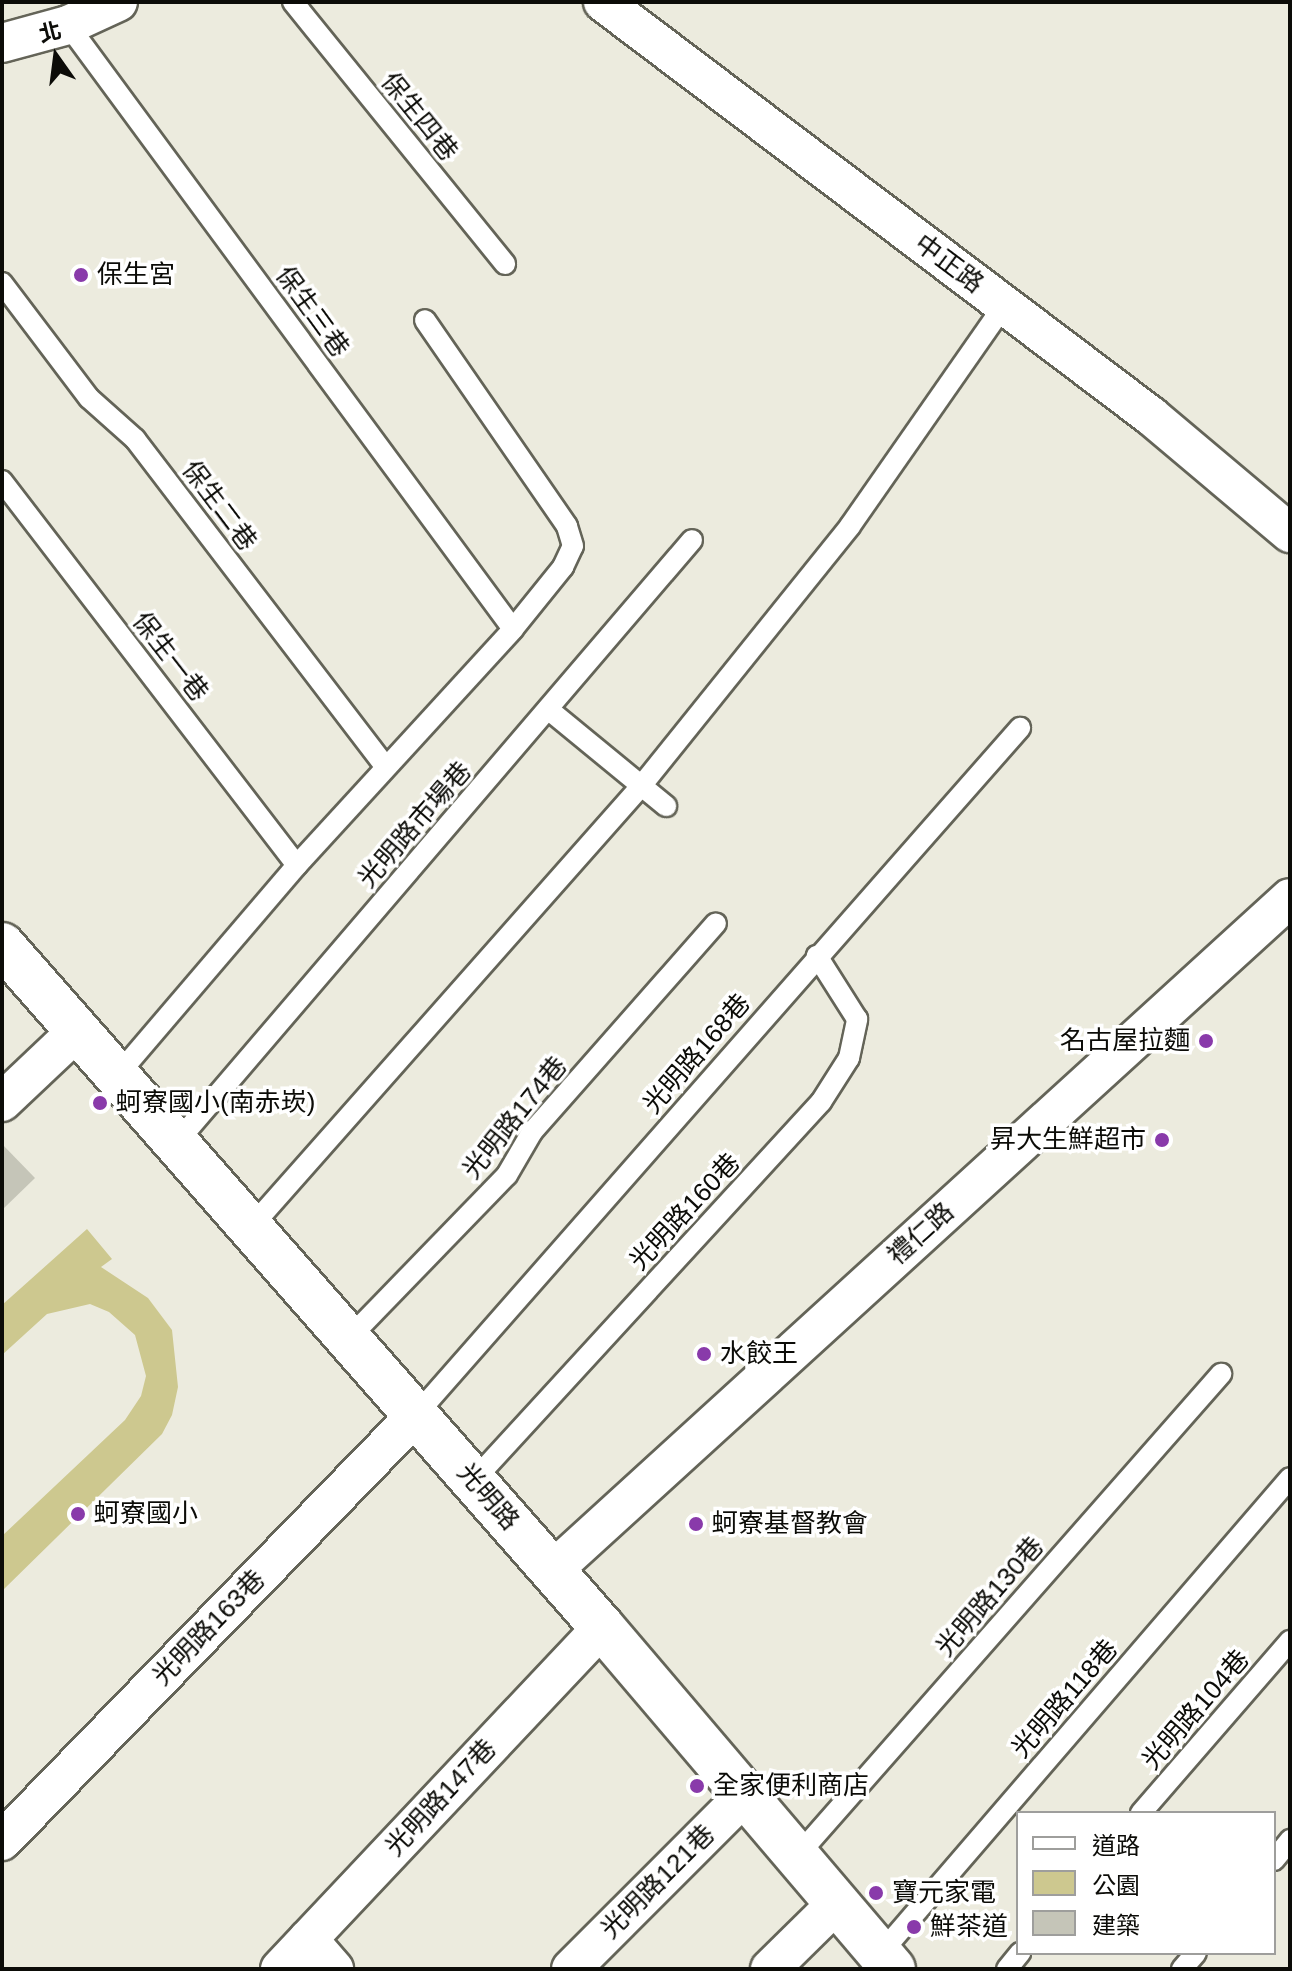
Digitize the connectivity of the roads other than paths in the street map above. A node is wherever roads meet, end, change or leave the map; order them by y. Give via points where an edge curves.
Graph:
1 (118, 2) edge
2 (293, 2) edge
3 (603, 2) edge
4 (68, 25) junction
5 (2, 43) edge
6 (505, 264) dead end
7 (2, 283) edge
8 (1004, 305) junction
9 (425, 320) dead end
10 (2, 481) edge
11 (1290, 533) edge
12 (692, 540) dead end
13 (513, 629) junction
14 (548, 709) junction
15 (1020, 728) dead end
16 (386, 767) junction
17 (642, 785) junction
18 (666, 806) dead end
19 (297, 865) junction
20 (1290, 898) edge
21 (716, 923) dead end
22 (2, 945) edge
23 (817, 956) junction
24 (76, 1032) junction
25 (116, 1077) junction
26 (2, 1102) edge
27 (177, 1142) junction
28 (251, 1227) junction
29 (348, 1339) junction
30 (1221, 1374) dead end
31 (416, 1415) junction
32 (1290, 1478) edge
33 (474, 1480) junction
34 (553, 1570) junction
35 (602, 1627) junction
36 (1290, 1641) edge
37 (744, 1796) junction
38 (1143, 1811) edge
39 (1290, 1840) edge
40 (2, 1841) edge
41 (798, 1855) junction
42 (1276, 1858) edge
43 (837, 1903) junction
44 (308, 1939) junction
45 (886, 1962) edge
46 (280, 1969) edge
47 (334, 1969) edge
48 (571, 1969) edge
49 (770, 1969) edge

1 - 4 street
2 - 6 lane, 保生四巷
3 - 8 street, 中正路
4 - 5 street
4 - 13 lane, 保生三巷
7 - 16 lane, 保生二巷 via 89,398 135,439
8 - 11 street, 中正路 via 1151,416
8 - 17 lane via 850,526
9 - 13 lane via 567,526 573,546 563,567
10 - 19 lane, 保生一巷
12 - 14 lane, 光明路市場巷
13 - 16 lane
14 - 17 lane
14 - 27 lane, 光明路市場巷
15 - 23 lane, 光明路168巷
16 - 19 lane
17 - 18 lane
17 - 28 lane
19 - 25 lane
20 - 34 street, 禮仁路
21 - 29 lane, 光明路174巷 via 532,1132 507,1175
22 - 24 street, 光明路
23 - 31 lane, 光明路168巷
23 - 33 lane, 光明路160巷 via 857,1019 849,1058 821,1102
24 - 25 street, 光明路
24 - 26 street
25 - 27 street, 光明路
27 - 28 street, 光明路
28 - 29 street, 光明路
29 - 31 street, 光明路
30 - 41 lane, 光明路130巷
31 - 33 street, 光明路
31 - 40 street, 光明路163巷
32 - 45 lane, 光明路118巷
33 - 34 street, 光明路
34 - 35 street, 光明路
35 - 37 street, 光明路
35 - 44 street, 光明路147巷
36 - 38 lane, 光明路104巷
37 - 41 street, 光明路
37 - 48 street, 光明路121巷
39 - 42 lane
41 - 43 street, 光明路
43 - 45 street, 光明路
43 - 49 street
44 - 46 street, 光明路147巷
44 - 47 street

